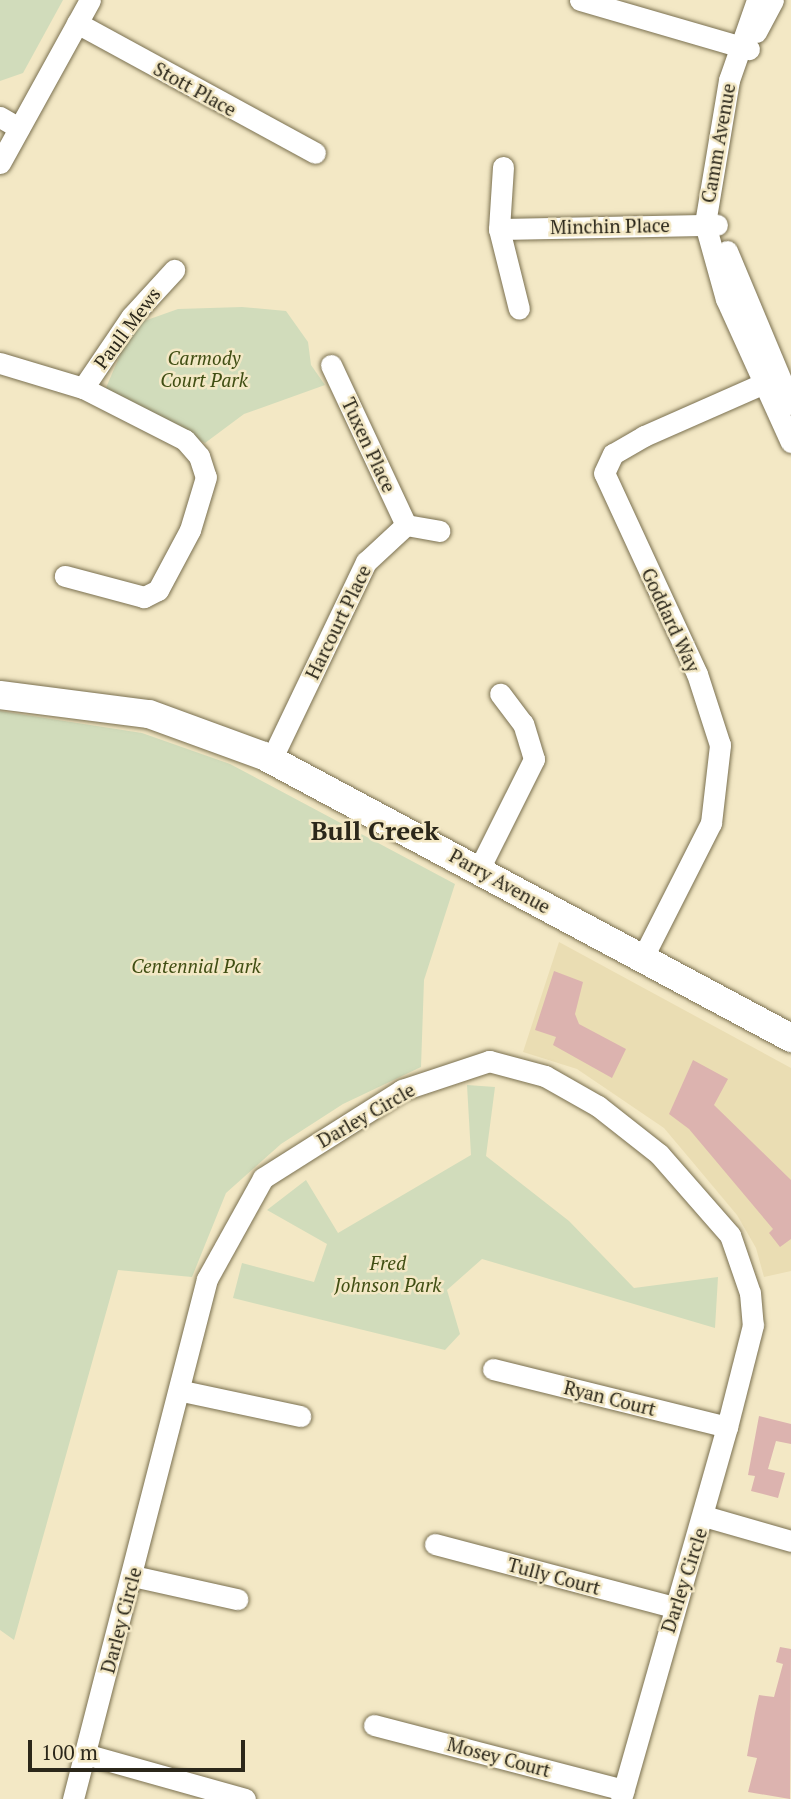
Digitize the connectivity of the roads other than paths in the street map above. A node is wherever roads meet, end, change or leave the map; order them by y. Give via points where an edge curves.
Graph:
1 (90, 0) edge
2 (580, 0) edge
3 (757, 0) edge
4 (773, 0) edge
5 (77, 23) junction
6 (744, 47) junction
7 (0, 117) edge
8 (19, 128) junction
9 (315, 153) dead end
10 (0, 163) edge
11 (503, 167) dead end
12 (713, 225) junction
13 (499, 229) junction
14 (173, 270) dead end
15 (519, 309) dead end
16 (0, 363) edge
17 (331, 365) dead end
18 (770, 379) junction
19 (83, 388) junction
20 (791, 404) edge
21 (791, 442) edge
22 (407, 525) junction
23 (439, 531) dead end
24 (65, 576) dead end
25 (0, 683) edge
26 (500, 694) dead end
27 (0, 695) edge
28 (274, 754) junction
29 (481, 865) junction
30 (645, 954) junction
31 (791, 1025) edge
32 (791, 1038) edge
33 (494, 1369) dead end
34 (182, 1391) junction
35 (300, 1416) dead end
36 (727, 1427) junction
37 (704, 1516) junction
38 (791, 1541) edge
39 (435, 1544) dead end
40 (132, 1576) junction
41 (237, 1599) dead end
42 (673, 1607) junction
43 (374, 1725) dead end
44 (85, 1754) junction
45 (622, 1794) edge
46 (73, 1799) edge
47 (245, 1799) edge

1 - 5 street
2 - 6 street
3 - 6 street, Camm Avenue
4 - 6 street, Camm Avenue
5 - 8 street
5 - 9 street, Stott Place
6 - 12 street, Camm Avenue via 711,166
7 - 8 street
8 - 10 street
11 - 13 street
12 - 13 street, Minchin Place
12 - 18 street, Camm Avenue via 726,299
13 - 15 street
14 - 19 street, Paull Mews via 131,317
16 - 19 street
17 - 22 street, Tuxen Place
18 - 20 street, Camm Avenue
18 - 21 street, Camm Avenue
18 - 30 street, Goddard Way via 644,436 613,454 604,473 697,674 720,745 711,823
19 - 24 street via 185,440 199,456 206,477 190,530 158,590 144,597
22 - 23 street
22 - 28 street, Harcourt Place via 366,562
25 - 28 main road, Parry Avenue via 132,698
26 - 29 street via 523,724 534,759
27 - 28 main road, Parry Avenue via 149,715
28 - 29 main road, Parry Avenue
29 - 30 main road, Parry Avenue
30 - 31 main road, Parry Avenue
30 - 32 main road, Parry Avenue
33 - 36 street, Ryan Court
34 - 35 street
34 - 36 street, Darley Circle via 207,1279 262,1178 402,1090 489,1061 545,1076 598,1106 659,1154 730,1235 744,1265 753,1325
34 - 40 street, Darley Circle
36 - 37 street, Darley Circle
37 - 38 street
37 - 42 street, Darley Circle
39 - 42 street, Tully Court
40 - 41 street
40 - 44 street, Darley Circle
42 - 45 street, Darley Circle
43 - 45 street, Mosey Court
44 - 46 street, Darley Circle
44 - 47 street

